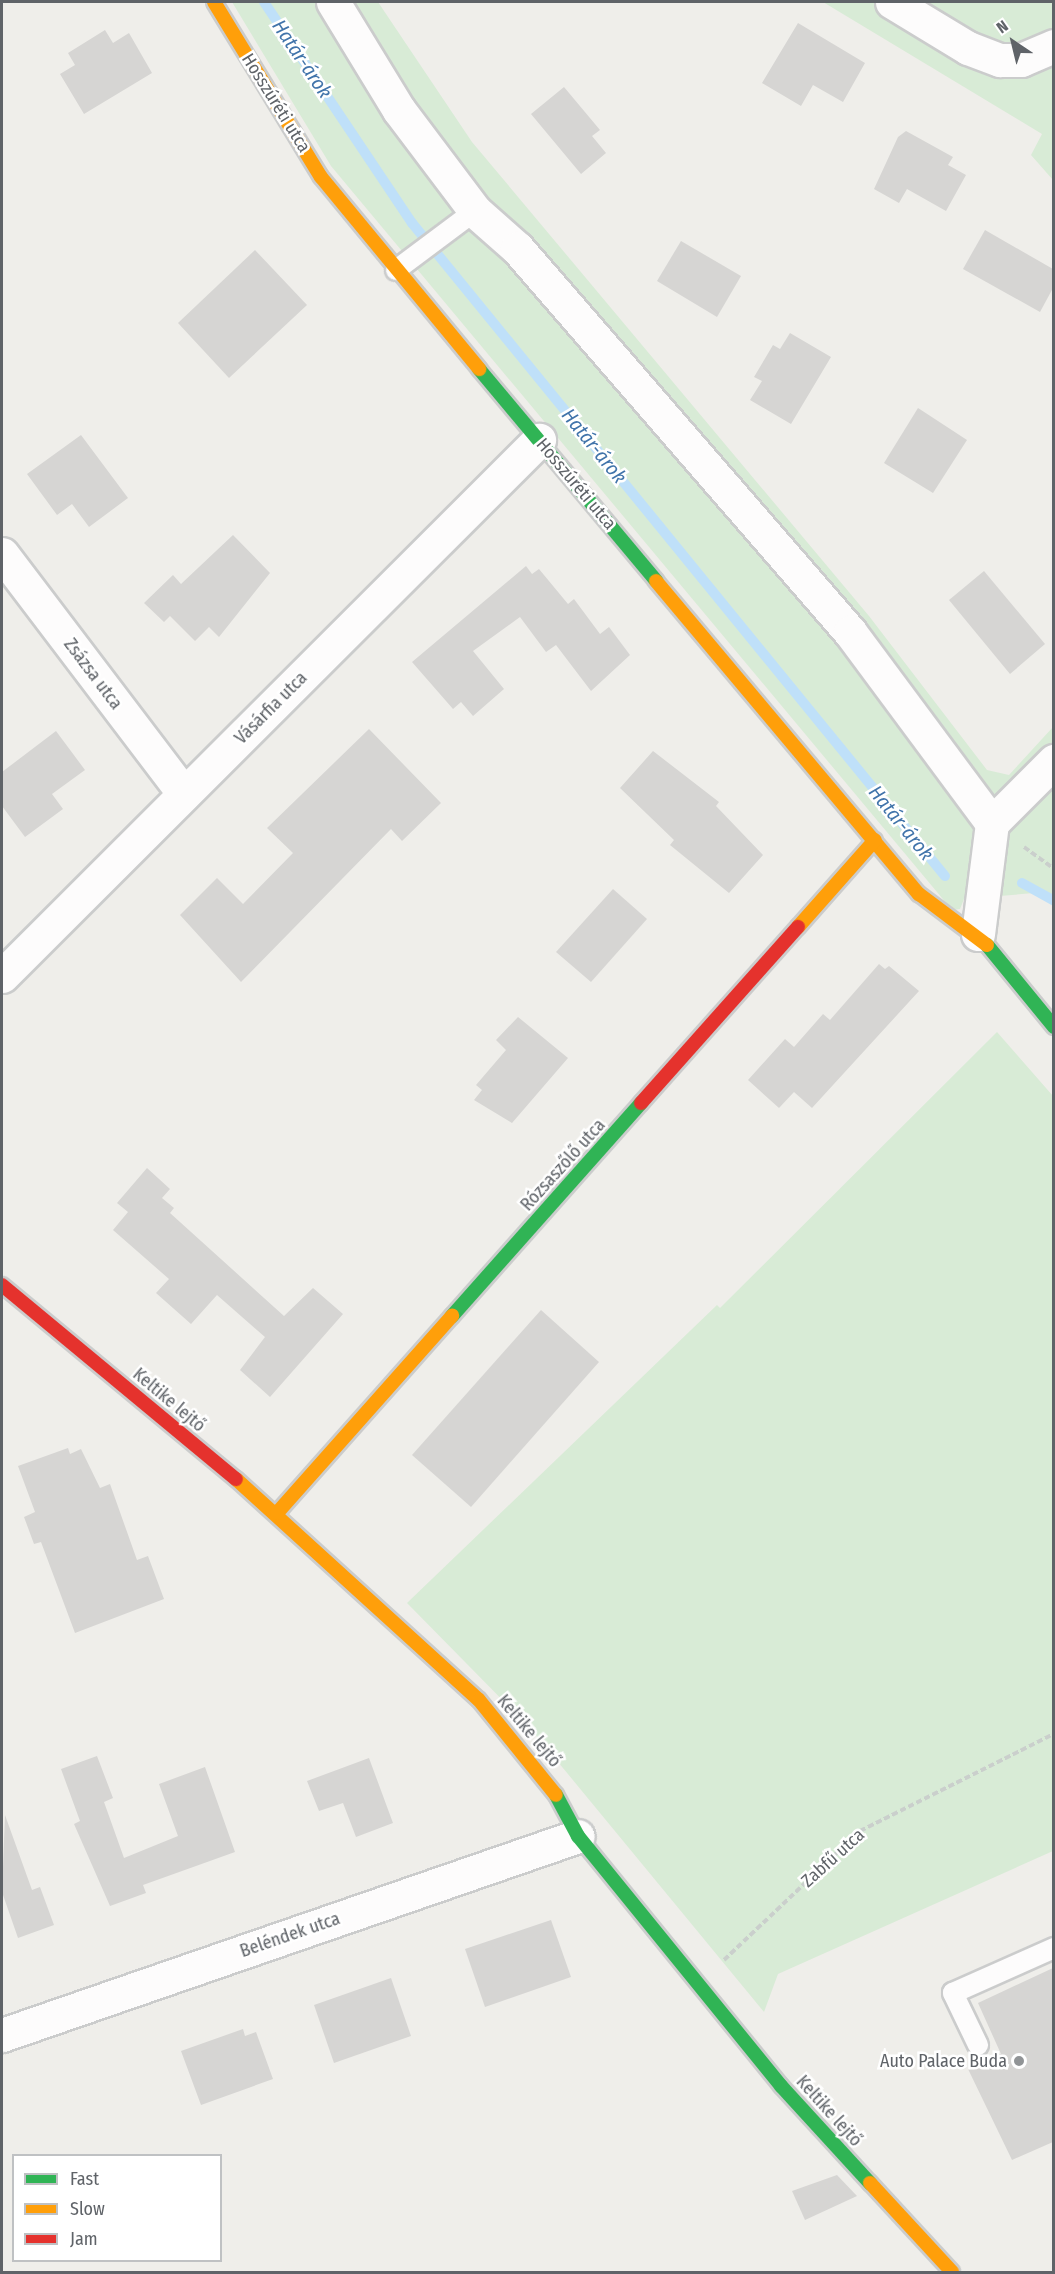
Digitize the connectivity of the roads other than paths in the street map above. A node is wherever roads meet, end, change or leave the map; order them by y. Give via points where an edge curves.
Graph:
1 (214, 2) edge
2 (333, 2) edge
3 (892, 2) edge
4 (1053, 46) edge
5 (475, 212) junction
6 (396, 270) junction
7 (539, 440) junction
8 (2, 554) edge
9 (1053, 761) edge
10 (184, 794) junction
11 (992, 823) junction
12 (875, 840) junction
13 (978, 934) junction
14 (2, 976) edge
15 (1053, 1027) edge
16 (2, 1285) edge
17 (277, 1513) junction
18 (578, 1836) junction
19 (1053, 1948) edge
20 (2, 2035) edge
21 (978, 2045) dead end
22 (952, 2272) edge

1 - 6 street, Hosszúréti utca via 321,177
2 - 5 street via 399,111
3 - 4 street via 968,48 1000,60 1021,60
5 - 6 lane
5 - 11 street via 517,248 850,632
6 - 7 street, Hosszúréti utca
7 - 10 street, Vásárfia utca
7 - 12 street, Hosszúréti utca
8 - 10 street, Zsázsa utca
9 - 11 street
10 - 14 street, Vásárfia utca
11 - 13 street
12 - 13 street, Hosszúréti utca via 920,894
12 - 17 street, Rózsaszőlő utca
13 - 15 street, Hosszúréti utca
16 - 17 street, Keltike lejtő
17 - 18 street, Keltike lejtő via 479,1700 550,1784
18 - 20 street, Beléndek utca
18 - 22 street, Keltike lejtő via 781,2086
19 - 21 lane via 953,1993

